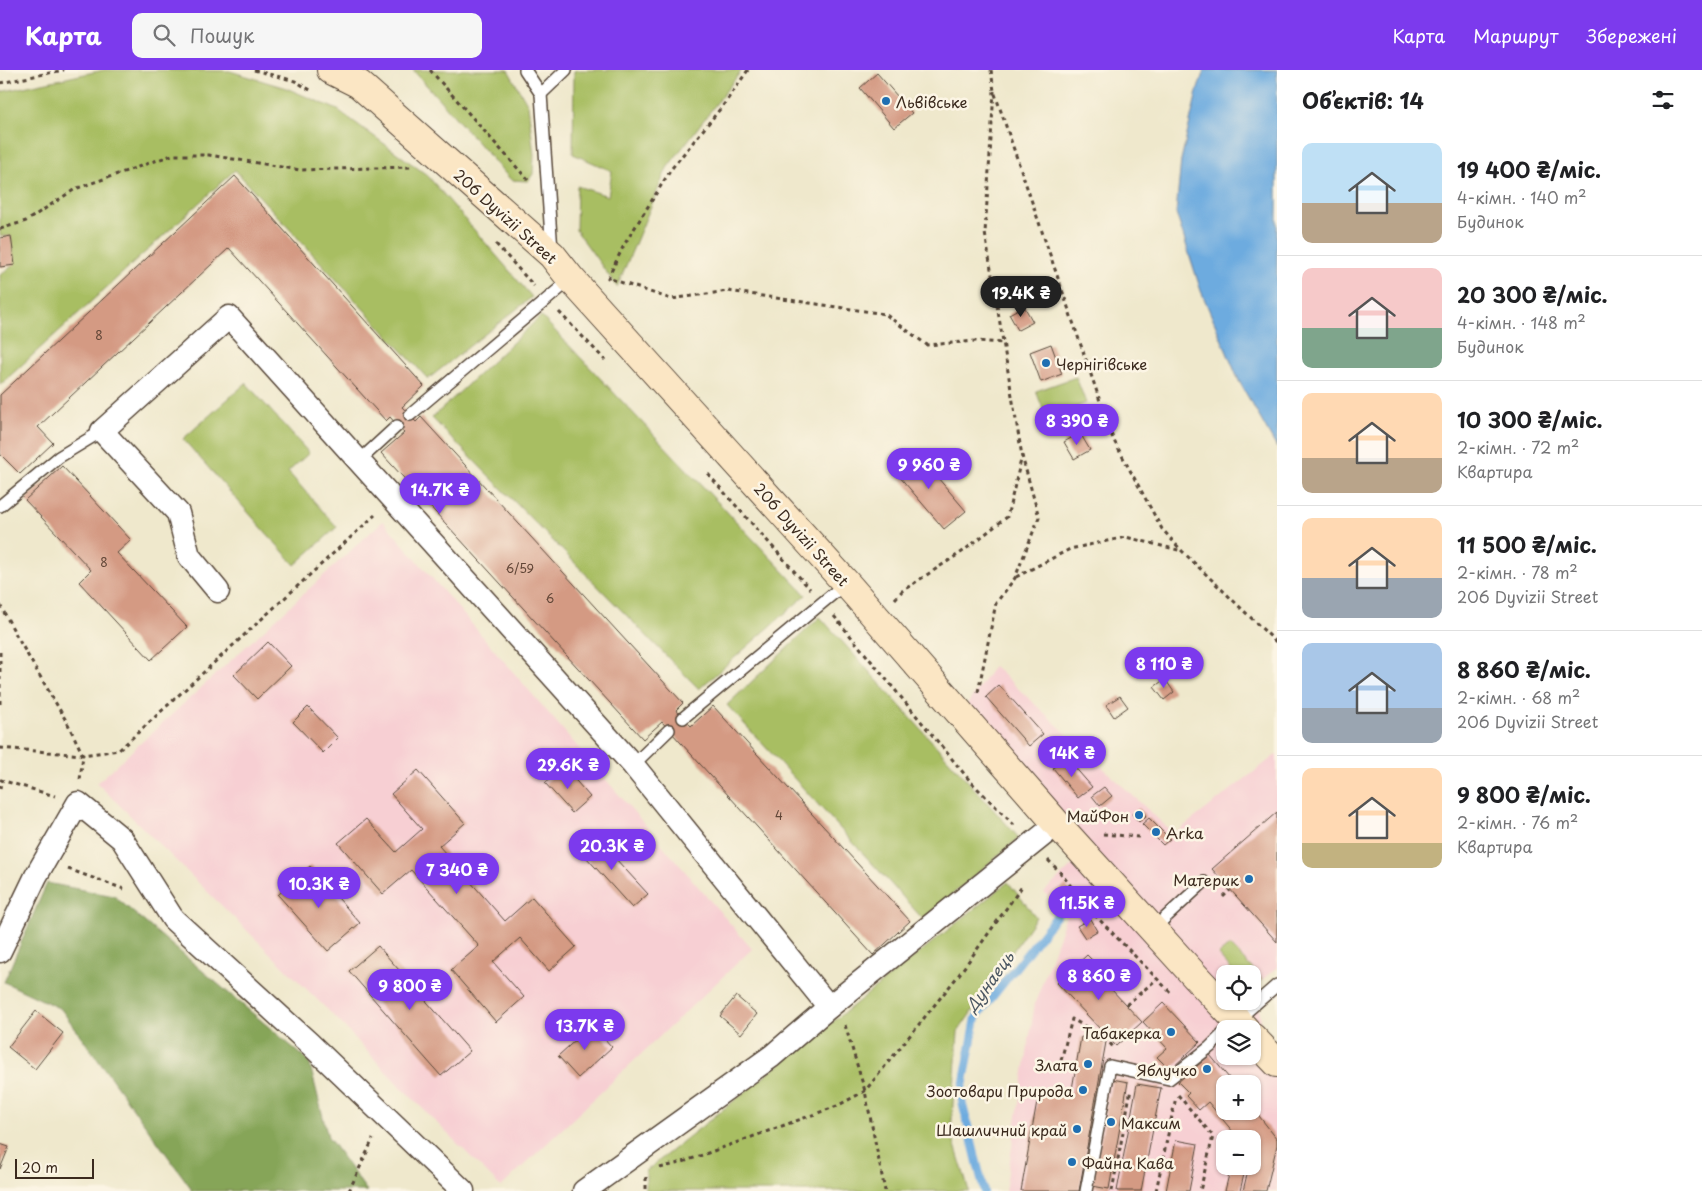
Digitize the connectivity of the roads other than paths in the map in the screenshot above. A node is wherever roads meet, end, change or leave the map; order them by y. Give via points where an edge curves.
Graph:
1 (331, 70) edge
2 (525, 70) edge
3 (566, 70) edge
4 (542, 94) junction
5 (552, 255) junction
6 (571, 279) junction
7 (410, 415) dead end
8 (397, 426) dead end
9 (102, 431) junction
10 (359, 461) junction
11 (0, 506) edge
12 (846, 583) junction
13 (218, 591) dead end
14 (683, 718) dead end
15 (669, 730) dead end
16 (633, 766) junction
17 (1057, 824) junction
18 (1204, 882) dead end
19 (1153, 929) junction
20 (0, 951) edge
21 (1277, 985) edge
22 (833, 1004) junction
23 (1234, 1020) edge
24 (1259, 1020) edge
25 (1216, 1046) edge
26 (463, 1191) edge
27 (584, 1191) edge
28 (1086, 1191) edge

1 - 5 street, 206 Dyvizii Street via 359,84
2 - 4 lane
3 - 4 lane
4 - 5 lane
5 - 6 street, 206 Dyvizii Street
6 - 7 lane
6 - 12 street, 206 Dyvizii Street
8 - 10 lane
9 - 10 street via 229,317
9 - 11 lane via 59,457
9 - 13 street via 178,513 188,556
10 - 16 street
12 - 14 lane
12 - 17 street, 206 Dyvizii Street
15 - 16 lane
16 - 22 street
17 - 19 street, 206 Dyvizii Street
17 - 22 street
18 - 19 lane
19 - 23 street, 206 Dyvizii Street
20 - 26 street via 36,876 78,803 122,839 173,919 310,1044
21 - 24 lane
22 - 27 street via 772,1056
25 - 28 lane via 1168,1079 1110,1066

